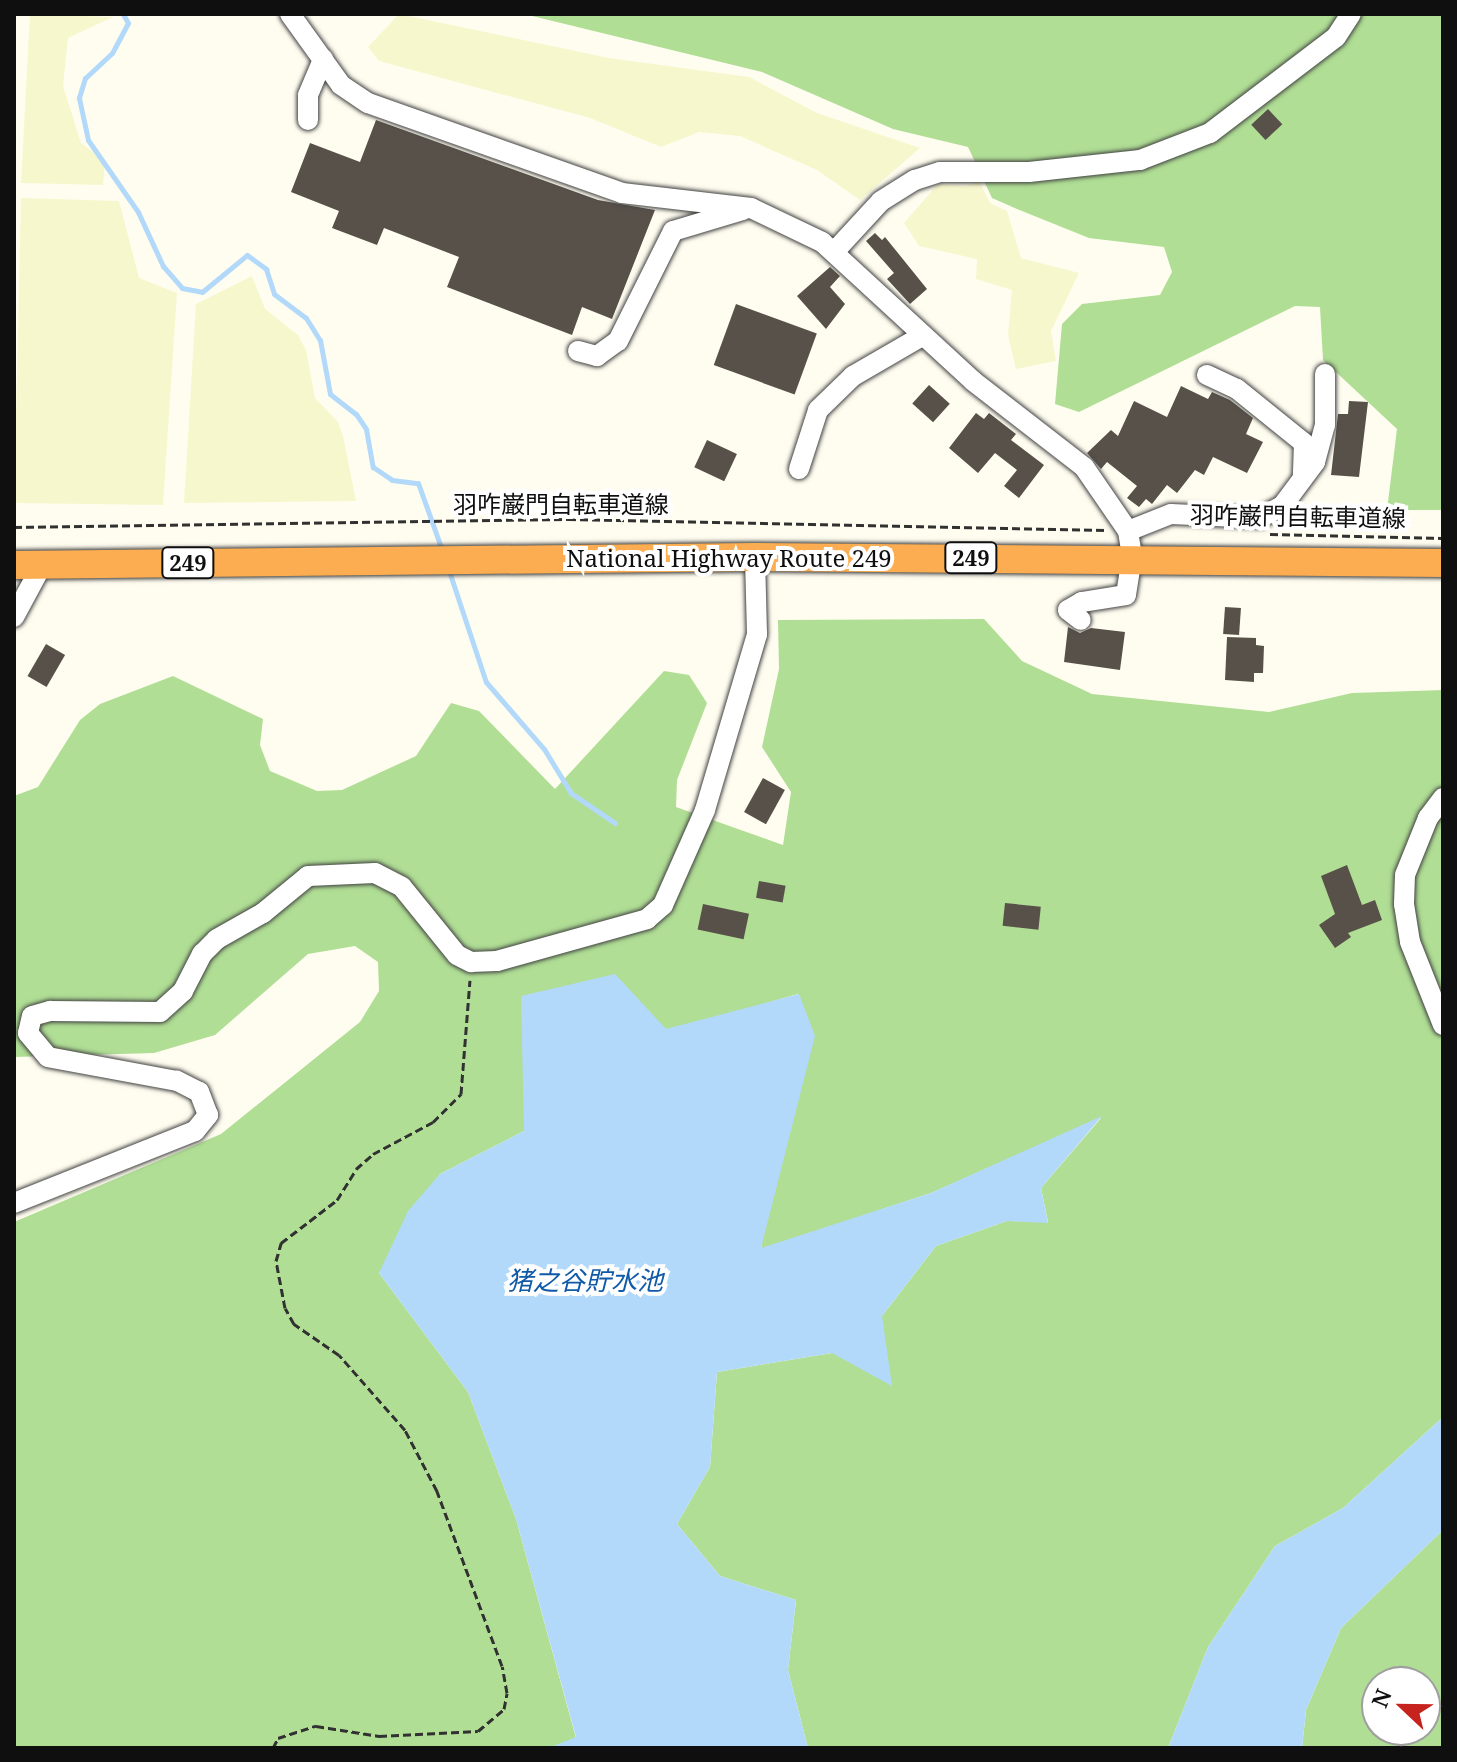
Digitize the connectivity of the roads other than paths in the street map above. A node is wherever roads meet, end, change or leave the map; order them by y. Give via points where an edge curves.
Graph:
1 (290, 14) edge
2 (1351, 14) edge
3 (323, 59) junction
4 (308, 120) dead end
5 (751, 208) junction
6 (834, 252) junction
7 (922, 336) junction
8 (578, 351) dead end
9 (1325, 374) dead end
10 (1207, 375) dead end
11 (799, 469) dead end
12 (1302, 479) junction
13 (1123, 539) junction
14 (755, 557) junction
15 (1443, 563) edge
16 (14, 565) edge
17 (42, 565) junction
18 (14, 617) edge
19 (1081, 620) dead end
20 (1443, 798) edge
21 (1443, 1025) edge
22 (14, 1203) edge

1 - 3 street
2 - 6 street via 1336,37 1210,133 1140,160 1029,172 940,172 881,201
3 - 4 street via 308,95
3 - 5 street via 341,85 368,103 505,155 622,193
5 - 6 street via 802,230
5 - 8 street via 673,231 618,341 597,356
6 - 7 street
7 - 11 street via 853,376 818,410
7 - 13 street via 1084,467
9 - 12 street via 1325,425 1315,462
10 - 12 street via 1237,389 1304,443
12 - 13 street via 1283,505 1260,518 1171,514
13 - 14 highway, National Highway Route 249 / 249
13 - 15 highway, National Highway Route 249 / 249
13 - 19 street via 1126,595 1082,602 1068,610
14 - 17 highway, National Highway Route 249 / 249
14 - 22 street via 757,634 705,810 663,905 647,919 497,961 471,962 457,955 402,887 375,873 308,876 263,913 217,939 202,954 183,991 160,1012 50,1011 32,1016 28,1033 48,1057 177,1081 199,1092 208,1115 195,1131
16 - 17 highway, National Highway Route 249 / 249
17 - 18 street
20 - 21 street via 1428,818 1405,875 1404,904 1410,942

